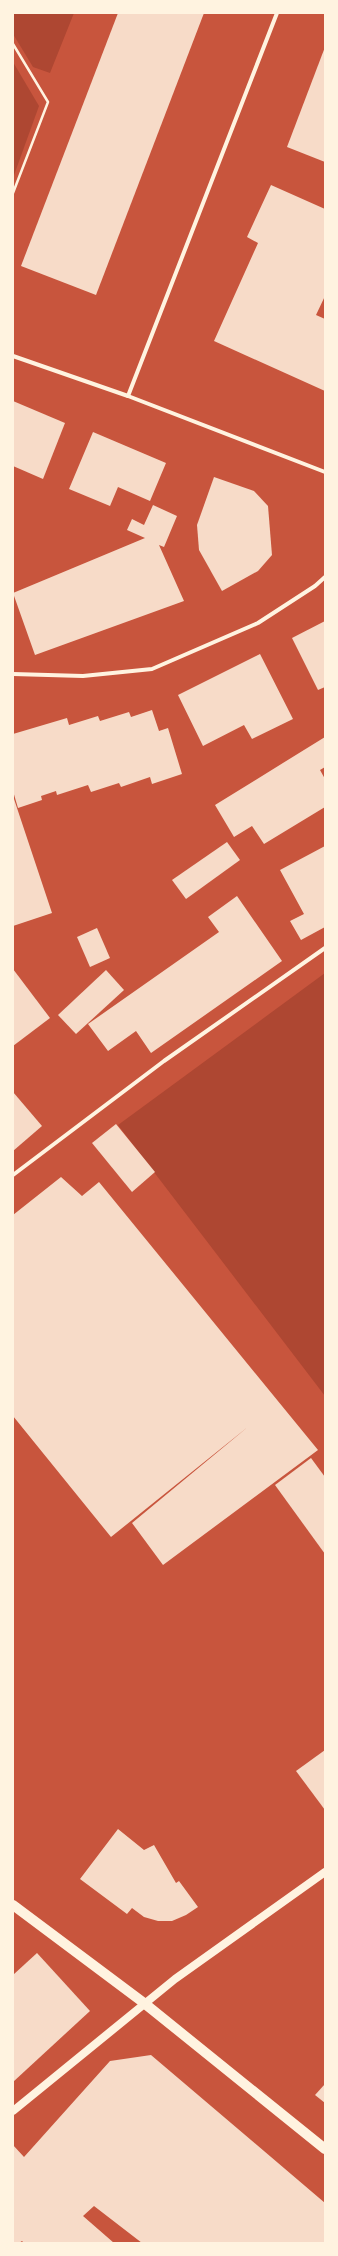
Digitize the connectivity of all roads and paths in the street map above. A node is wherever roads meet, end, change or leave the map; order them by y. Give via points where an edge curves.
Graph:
1 (277, 13) edge
2 (13, 44) edge
3 (13, 193) edge
4 (13, 356) edge
5 (128, 396) junction
6 (325, 472) edge
7 (325, 577) edge
8 (13, 674) edge
9 (325, 948) edge
10 (13, 1175) edge
11 (325, 1872) edge
12 (13, 1905) edge
13 (144, 2003) junction
14 (13, 2111) edge
15 (325, 2148) edge

1 - 5 street
2 - 3 path via 48,102
4 - 5 street
5 - 6 street
7 - 8 street via 258,623 152,668 83,676
9 - 10 street via 164,1061
11 - 13 main road
12 - 13 main road
13 - 14 main road
13 - 15 main road

